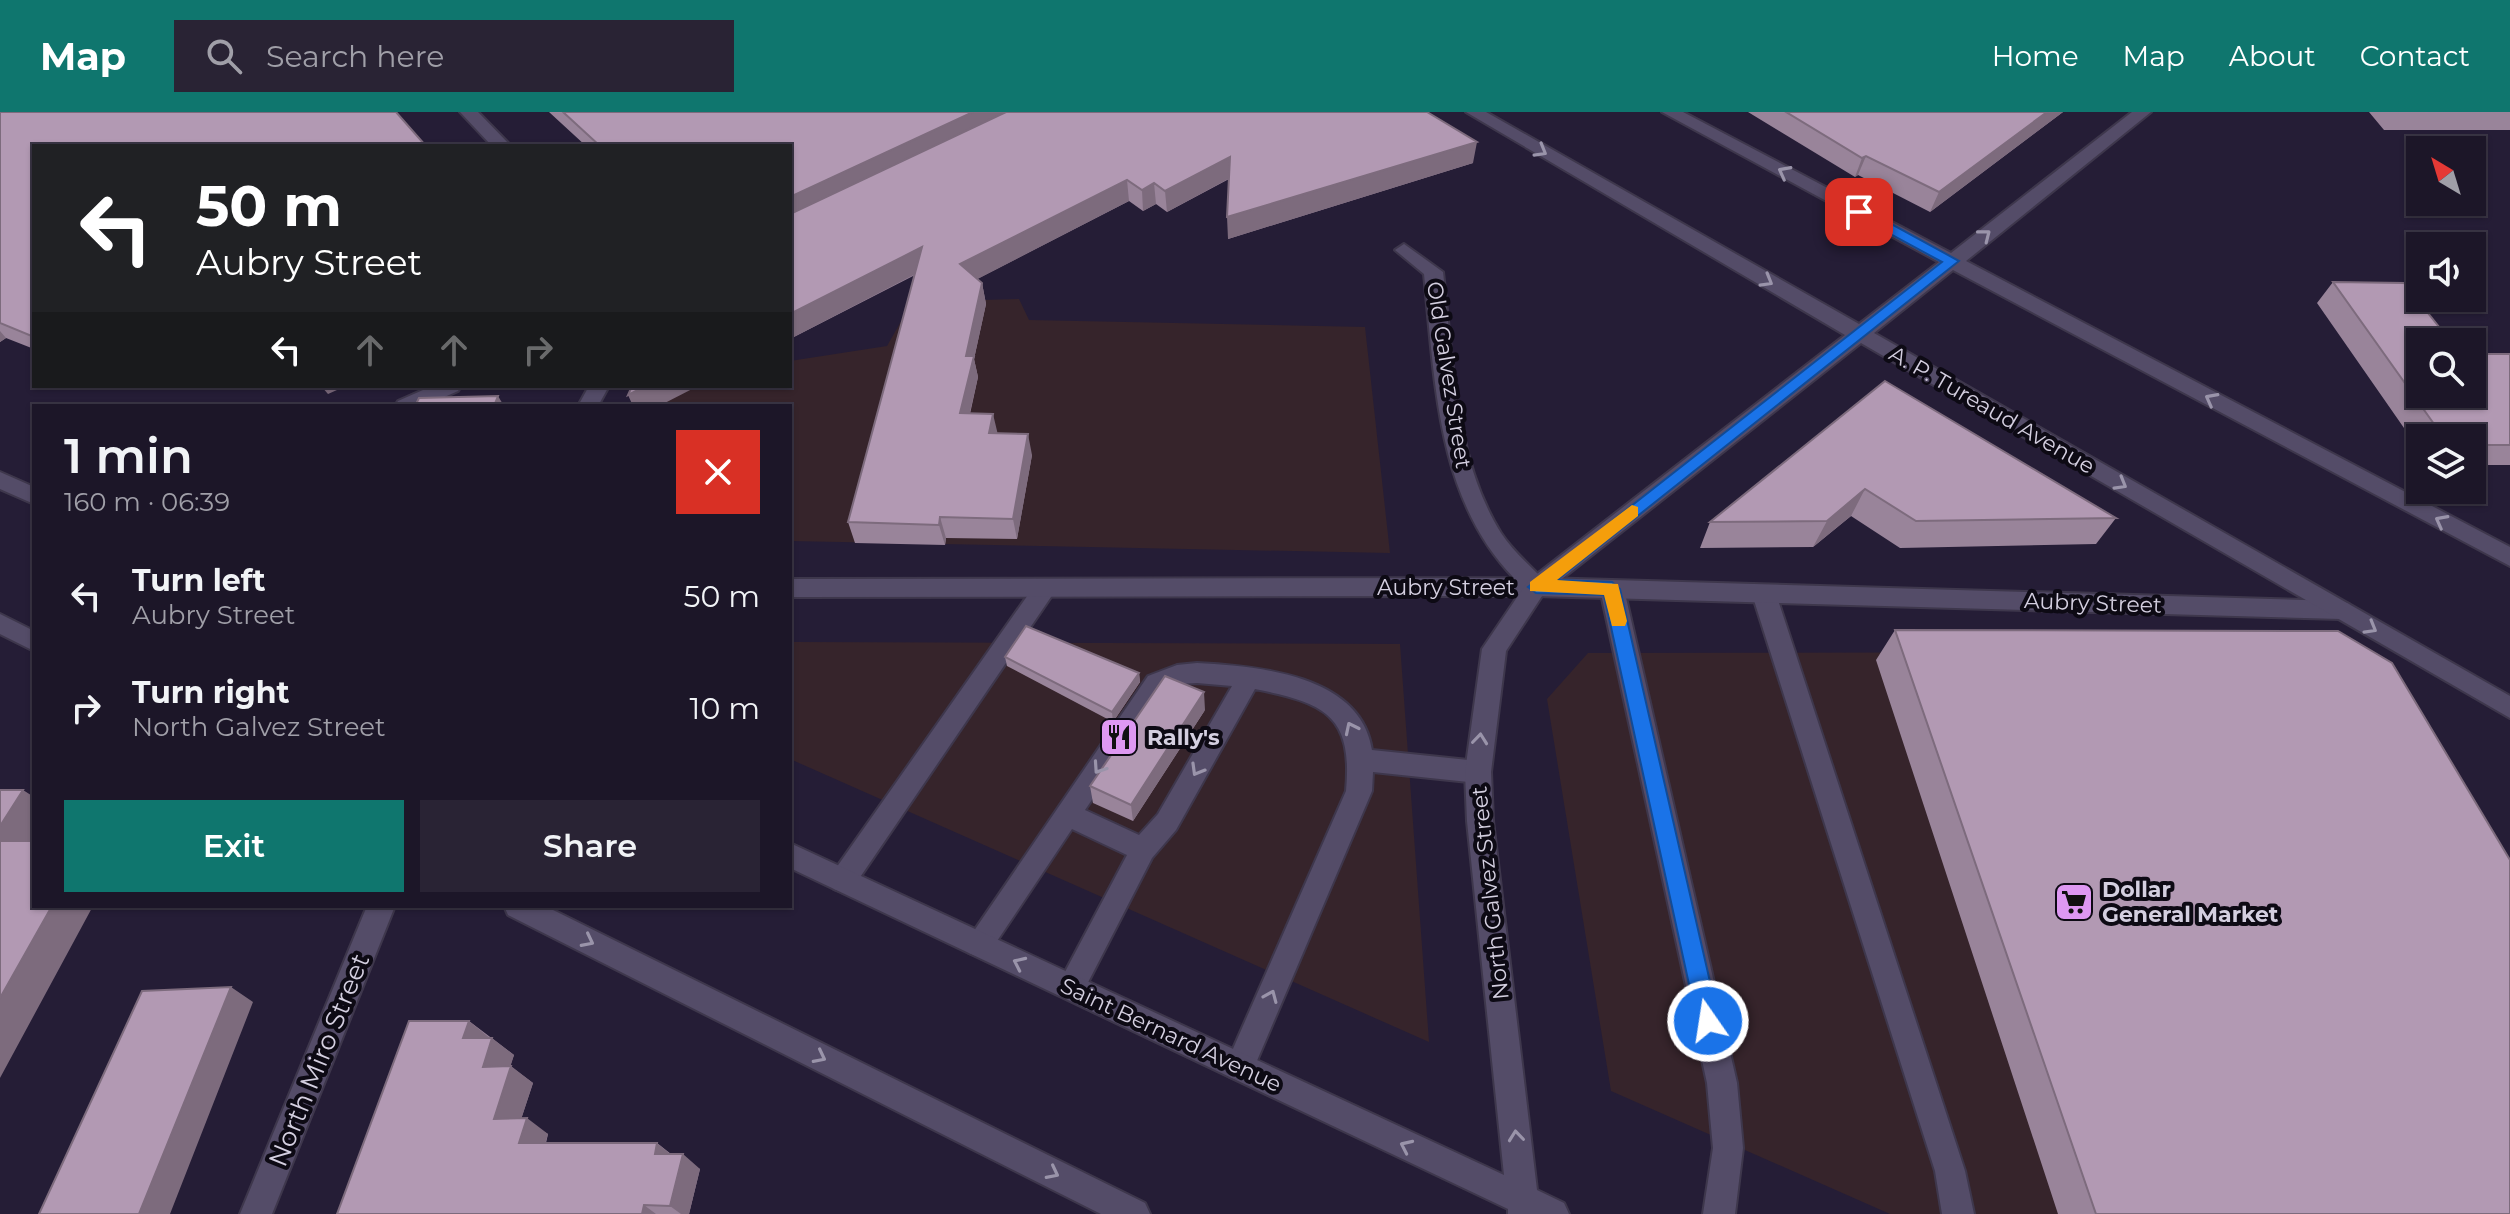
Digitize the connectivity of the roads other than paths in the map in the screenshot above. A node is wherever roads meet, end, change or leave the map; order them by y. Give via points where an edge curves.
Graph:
1 (468, 112) edge
2 (1474, 112) edge
3 (1670, 112) edge
4 (2143, 112) edge
5 (500, 144) edge
6 (1404, 250) dead end
7 (1952, 261) junction
8 (1859, 334) junction
9 (446, 388) edge
10 (410, 404) edge
11 (0, 480) edge
12 (32, 495) edge
13 (2510, 557) edge
14 (1536, 587) junction
15 (792, 588) edge
16 (1045, 588) junction
17 (1612, 589) junction
18 (1764, 594) junction
19 (2341, 610) junction
20 (0, 623) edge
21 (32, 641) edge
22 (1249, 678) junction
23 (2510, 708) edge
24 (1362, 760) junction
25 (1478, 772) junction
26 (1067, 814) junction
27 (1143, 850) junction
28 (792, 856) edge
29 (843, 880) junction
30 (380, 908) edge
31 (522, 908) edge
32 (979, 944) junction
33 (1071, 987) junction
34 (1240, 1067) junction
35 (1523, 1207) edge
36 (256, 1214) edge
37 (1134, 1214) edge
38 (1553, 1214) edge
39 (1719, 1214) edge
40 (1958, 1214) edge

1 - 5 street
2 -> 8 street, A. P. Tureaud Avenue
7 -> 3 street
7 -> 4 street, North Galvez Street
6 - 14 street, Old Galvez Street via 1433,272 1450,403 1468,488 1493,538
7 - 8 street, North Galvez Street
13 -> 7 street
8 - 14 street, North Galvez Street
8 -> 19 street, A. P. Tureaud Avenue
9 - 10 street
11 - 12 street
14 - 16 street, Aubry Street
14 - 17 street, Aubry Street
25 -> 14 street, North Galvez Street via 1494,649
15 - 16 street, Aubry Street
16 - 29 street
17 - 18 street, Aubry Street
17 - 39 street via 1722,1083 1730,1132
18 - 19 street, Aubry Street
18 - 40 street via 1950,1171
19 -> 23 street, A. P. Tureaud Avenue
20 - 21 street
24 -> 22 street via 1348,719 1335,706
22 -> 26 street via 1177,674 1157,683
22 -> 27 street via 1167,822
24 - 25 street
34 -> 24 street via 1359,791
35 -> 25 street, North Galvez Street
26 - 27 street
26 - 32 street
27 - 33 street
28 - 29 street, Saint Bernard Avenue
29 - 32 street, Saint Bernard Avenue
30 - 36 street, North Miro Street
31 -> 37 street
33 -> 32 street, Saint Bernard Avenue
33 - 34 street, Saint Bernard Avenue
35 -> 34 street, Saint Bernard Avenue
35 - 38 street, Saint Bernard Avenue

